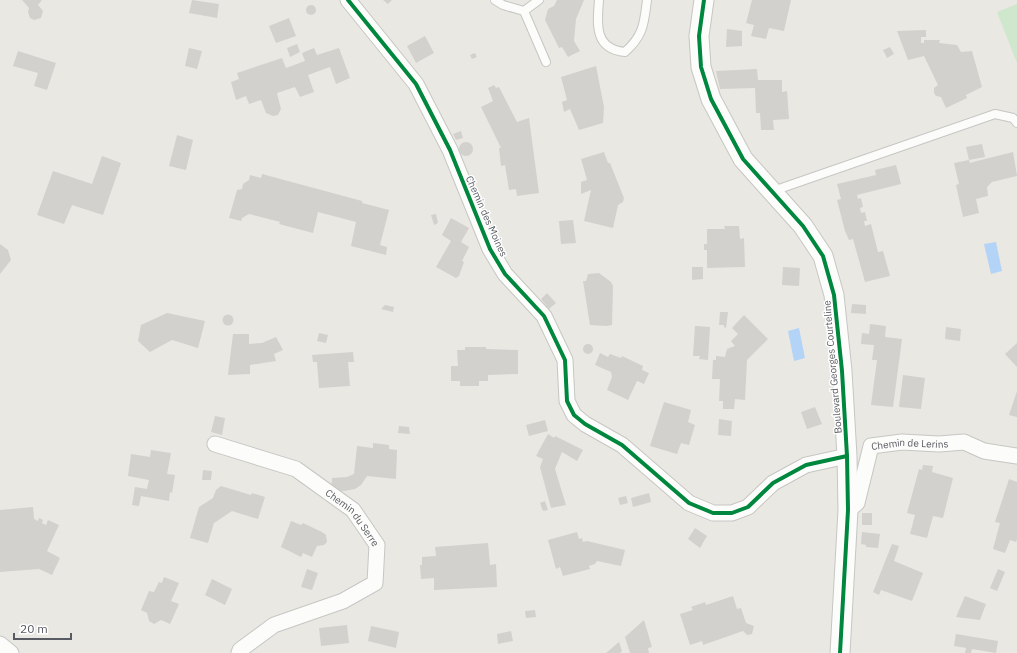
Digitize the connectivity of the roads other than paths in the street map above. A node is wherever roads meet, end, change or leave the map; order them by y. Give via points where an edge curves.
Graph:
1 (348, 0) edge
2 (495, 0) edge
3 (539, 0) edge
4 (599, 0) edge
5 (647, 0) edge
6 (704, 0) edge
7 (524, 11) junction
8 (546, 62) dead end
9 (1017, 123) edge
10 (772, 191) junction
11 (215, 444) dead end
12 (847, 456) junction
13 (1017, 456) edge
14 (848, 510) junction
15 (0, 644) edge
16 (11, 653) edge
17 (239, 653) edge
18 (840, 653) edge

1 - 12 street, Chemin des Moines via 416,84 450,150 490,248 505,274 544,316 565,360 567,401 574,415 622,445 689,503 713,514 732,513 748,507 773,483 806,465
2 - 7 lane
3 - 7 lane
4 - 5 lane via 597,26 600,35 607,46 625,52 636,42 645,23
6 - 10 street, Boulevard Georges Courteline via 700,36 701,67 711,99 742,159
7 - 8 lane
9 - 10 lane via 1013,118 995,114
10 - 12 street, Boulevard Georges Courteline via 803,226 823,256 834,295
11 - 17 street, Chemin du Serre via 296,469 353,510 377,545 375,583 343,601 274,625
12 - 14 street, Boulevard Georges Courteline
13 - 14 street, Chemin de Lerins via 984,450 964,442 902,442 871,446 857,503
14 - 18 street, Boulevard Georges Courteline
15 - 16 street

